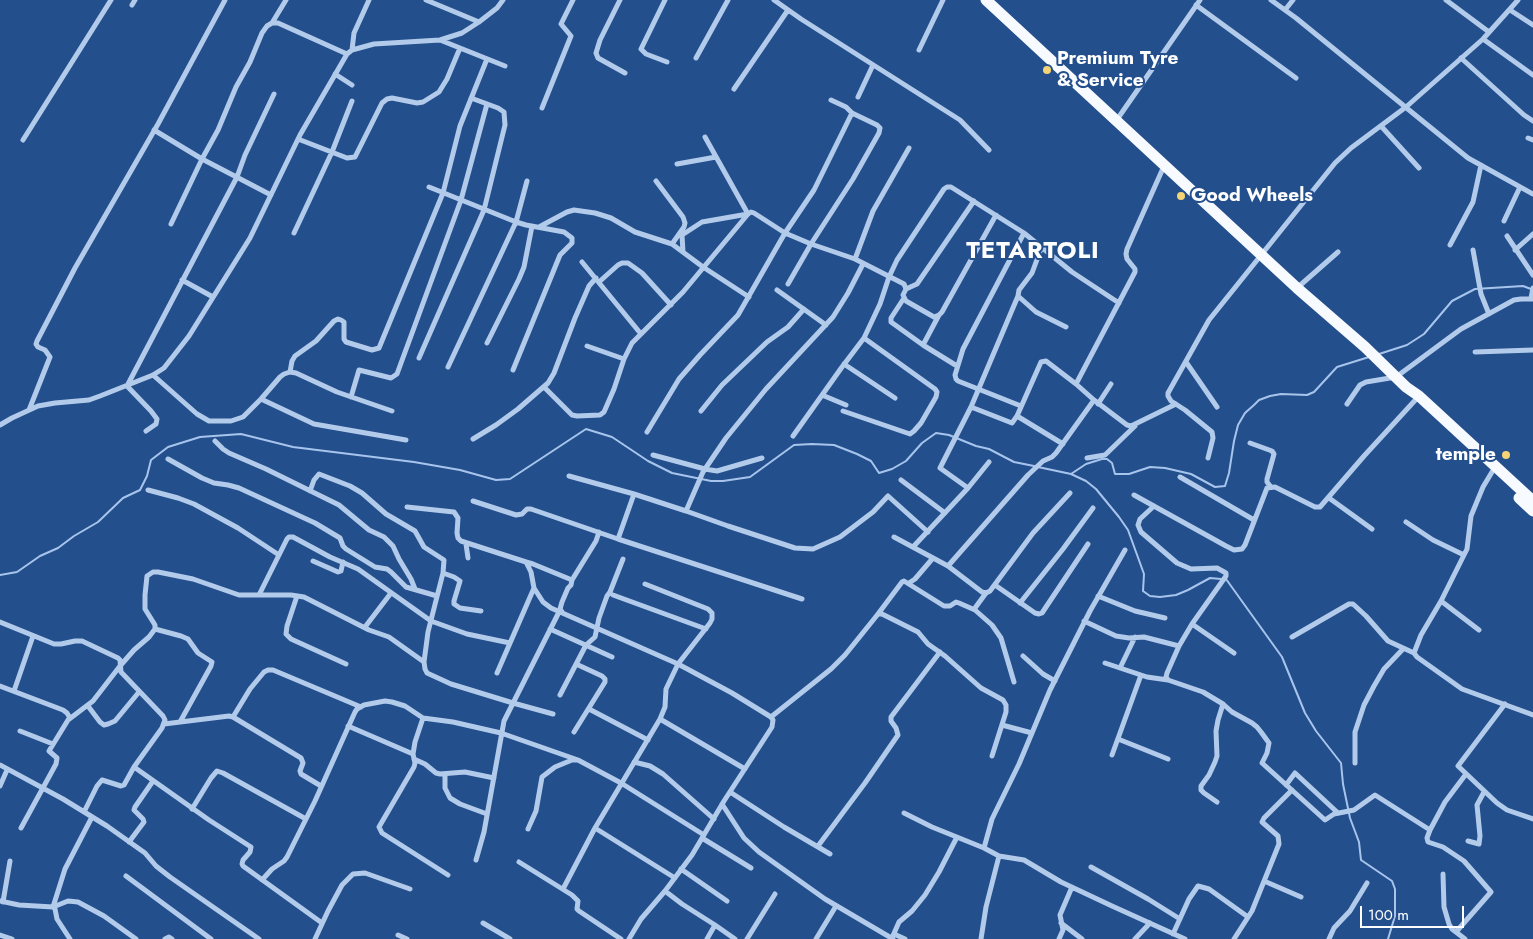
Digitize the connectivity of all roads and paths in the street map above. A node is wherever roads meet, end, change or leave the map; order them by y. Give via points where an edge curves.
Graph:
1 (111, 0) edge
2 (225, 0) edge
3 (286, 0) edge
4 (369, 0) edge
5 (426, 0) edge
6 (503, 0) edge
7 (573, 0) edge
8 (620, 0) edge
9 (665, 0) edge
10 (728, 0) edge
11 (774, 0) edge
12 (943, 0) edge
13 (1271, 0) edge
14 (1293, 0) edge
15 (1446, 0) edge
16 (1518, 0) edge
17 (990, 2) edge
18 (1198, 2) edge
19 (788, 10) junction
20 (1285, 10) junction
21 (1510, 10) junction
22 (479, 22) junction
23 (272, 23) junction
24 (1533, 26) edge
25 (1489, 32) junction
26 (1483, 39) junction
27 (440, 40) junction
28 (460, 48) junction
29 (352, 50) junction
30 (918, 50) dead end
31 (347, 54) junction
32 (696, 58) dead end
33 (1461, 58) junction
34 (487, 59) junction
35 (667, 62) dead end
36 (873, 65) junction
37 (505, 66) dead end
38 (624, 73) dead end
39 (335, 74) junction
40 (1533, 75) edge
41 (1296, 78) dead end
42 (352, 85) dead end
43 (734, 89) dead end
44 (274, 94) dead end
45 (858, 97) dead end
46 (471, 98) junction
47 (352, 100) dead end
48 (831, 100) dead end
49 (487, 104) junction
50 (1406, 107) junction
51 (542, 108) dead end
52 (852, 113) junction
53 (1116, 121) junction
54 (1533, 121) edge
55 (1381, 126) junction
56 (154, 130) junction
57 (704, 137) dead end
58 (298, 139) junction
59 (23, 140) dead end
60 (909, 148) dead end
61 (989, 150) dead end
62 (332, 152) junction
63 (716, 157) junction
64 (202, 159) junction
65 (677, 164) dead end
66 (1164, 165) junction
67 (1481, 165) junction
68 (1419, 168) dead end
69 (237, 177) junction
70 (527, 181) dead end
71 (656, 181) dead end
72 (429, 187) dead end
73 (1520, 187) junction
74 (443, 193) junction
75 (1533, 194) edge
76 (271, 195) junction
77 (461, 200) junction
78 (974, 201) junction
79 (484, 210) junction
80 (748, 214) junction
81 (996, 214) junction
82 (1504, 220) dead end
83 (516, 222) junction
84 (171, 224) dead end
85 (532, 226) junction
86 (539, 227) junction
87 (294, 233) dead end
88 (785, 233) junction
89 (1024, 233) junction
90 (1533, 234) edge
91 (1507, 236) dead end
92 (672, 244) junction
93 (811, 244) junction
94 (1450, 245) dead end
95 (1042, 246) junction
96 (1473, 250) dead end
97 (1516, 250) junction
98 (684, 252) junction
99 (1338, 252) dead end
100 (1262, 255) junction
101 (855, 259) junction
102 (582, 262) dead end
103 (863, 264) junction
104 (703, 267) junction
105 (1533, 275) edge
106 (889, 277) junction
107 (182, 280) junction
108 (597, 280) junction
109 (788, 284) dead end
110 (1298, 288) junction
111 (906, 289) junction
112 (777, 290) dead end
113 (1532, 294) edge
114 (1018, 296) junction
115 (213, 297) junction
116 (749, 297) junction
117 (904, 298) junction
118 (1119, 303) junction
119 (671, 305) junction
120 (804, 309) junction
121 (1489, 314) junction
122 (939, 316) junction
123 (826, 325) junction
124 (1066, 326) dead end
125 (641, 334) junction
126 (864, 338) junction
127 (487, 343) dead end
128 (923, 345) junction
129 (587, 346) dead end
130 (1533, 350) edge
131 (1475, 352) dead end
132 (419, 358) dead end
133 (624, 359) junction
134 (1186, 362) junction
135 (844, 364) junction
136 (957, 366) junction
137 (448, 367) dead end
138 (513, 370) dead end
139 (290, 372) junction
140 (153, 375) junction
141 (1396, 377) junction
142 (1076, 384) junction
143 (1111, 384) dead end
144 (128, 386) junction
145 (544, 386) junction
146 (978, 388) junction
147 (822, 395) junction
148 (351, 396) junction
149 (896, 398) dead end
150 (1417, 398) junction
151 (261, 399) junction
152 (1096, 402) junction
153 (1176, 404) junction
154 (1347, 404) dead end
155 (846, 405) dead end
156 (1021, 406) junction
157 (971, 407) junction
158 (1217, 407) dead end
159 (29, 410) junction
160 (392, 411) dead end
161 (701, 411) dead end
162 (843, 411) dead end
163 (1018, 416) junction
164 (0, 425) edge
165 (1135, 425) junction
166 (146, 431) dead end
167 (647, 432) dead end
168 (793, 436) dead end
169 (473, 439) dead end
170 (406, 440) dead end
171 (216, 441) dead end
172 (1250, 443) dead end
173 (1063, 444) junction
174 (653, 455) dead end
175 (762, 458) dead end
176 (1087, 458) dead end
177 (1208, 458) dead end
178 (168, 460) dead end
179 (989, 462) dead end
180 (704, 470) junction
181 (1492, 472) junction
182 (569, 476) dead end
183 (1180, 477) dead end
184 (902, 480) dead end
185 (1271, 487) junction
186 (968, 488) junction
187 (148, 490) dead end
188 (310, 491) junction
189 (1070, 492) dead end
190 (634, 494) junction
191 (1134, 495) dead end
192 (1329, 498) junction
193 (473, 501) dead end
194 (1533, 501) edge
195 (407, 506) dead end
196 (1154, 506) junction
197 (1093, 508) dead end
198 (686, 511) junction
199 (1533, 511) edge
200 (945, 513) junction
201 (1254, 520) junction
202 (1406, 522) dead end
203 (1372, 529) dead end
204 (599, 532) junction
205 (928, 532) junction
206 (894, 537) dead end
207 (618, 539) junction
208 (466, 544) junction
209 (1088, 544) dead end
210 (913, 547) junction
211 (1125, 550) dead end
212 (280, 554) junction
213 (1464, 555) junction
214 (468, 558) dead end
215 (933, 558) junction
216 (623, 559) dead end
217 (314, 562) dead end
218 (343, 562) junction
219 (526, 562) junction
220 (948, 566) junction
221 (443, 573) junction
222 (572, 580) junction
223 (909, 583) junction
224 (644, 584) dead end
225 (995, 585) junction
226 (534, 588) junction
227 (415, 589) junction
228 (391, 592) junction
229 (986, 593) junction
230 (259, 595) junction
231 (614, 595) dead end
232 (297, 596) junction
233 (438, 596) junction
234 (1098, 596) junction
235 (802, 598) dead end
236 (1441, 601) junction
237 (1020, 603) junction
238 (975, 610) junction
239 (481, 612) dead end
240 (558, 612) junction
241 (878, 614) junction
242 (1165, 618) dead end
243 (431, 621) junction
244 (1084, 621) junction
245 (0, 622) edge
246 (1192, 624) junction
247 (365, 627) junction
248 (596, 628) junction
249 (155, 629) junction
250 (550, 629) junction
251 (706, 629) junction
252 (1479, 630) dead end
253 (33, 636) junction
254 (1135, 637) junction
255 (1292, 637) dead end
256 (510, 643) junction
257 (586, 645) junction
258 (1179, 646) junction
259 (1403, 649) junction
260 (940, 652) junction
261 (1234, 653) dead end
262 (1414, 653) junction
263 (1023, 656) dead end
264 (612, 657) dead end
265 (424, 662) junction
266 (1105, 663) dead end
267 (346, 664) dead end
268 (576, 664) junction
269 (678, 664) junction
270 (120, 666) junction
271 (1120, 668) junction
272 (497, 673) dead end
273 (1141, 675) junction
274 (1168, 680) junction
275 (1055, 681) junction
276 (1014, 682) dead end
277 (0, 686) edge
278 (14, 691) junction
279 (139, 692) junction
280 (560, 696) dead end
281 (513, 703) junction
282 (1223, 704) junction
283 (1505, 704) junction
284 (88, 706) junction
285 (361, 707) junction
286 (589, 710) junction
287 (553, 714) dead end
288 (1533, 715) edge
289 (771, 716) junction
290 (234, 717) junction
291 (70, 718) junction
292 (423, 718) junction
293 (660, 719) junction
294 (180, 722) junction
295 (164, 724) junction
296 (1002, 725) junction
297 (348, 726) junction
298 (20, 731) dead end
299 (574, 732) dead end
300 (501, 733) junction
301 (1032, 733) junction
302 (1118, 739) junction
303 (648, 740) junction
304 (53, 744) junction
305 (1112, 755) dead end
306 (413, 756) junction
307 (992, 756) dead end
308 (1168, 759) dead end
309 (578, 760) junction
310 (634, 762) junction
311 (1355, 763) dead end
312 (0, 765) edge
313 (134, 767) junction
314 (745, 769) junction
315 (8, 770) junction
316 (445, 774) junction
317 (1466, 774) junction
318 (494, 778) junction
319 (153, 781) junction
320 (621, 783) junction
321 (1286, 785) junction
322 (0, 786) edge
323 (321, 786) junction
324 (44, 789) junction
325 (1292, 790) junction
326 (730, 792) junction
327 (1484, 792) junction
328 (1217, 802) dead end
329 (722, 804) junction
330 (192, 809) junction
331 (84, 812) junction
332 (904, 813) dead end
333 (1338, 813) junction
334 (487, 814) junction
335 (92, 817) junction
336 (306, 819) junction
337 (714, 819) junction
338 (1533, 820) edge
339 (21, 828) dead end
340 (595, 828) junction
341 (528, 829) dead end
342 (1430, 830) junction
343 (703, 836) junction
344 (957, 837) junction
345 (1468, 841) dead end
346 (129, 842) junction
347 (818, 846) junction
348 (984, 848) junction
349 (830, 854) dead end
350 (999, 856) junction
351 (10, 860) dead end
352 (476, 860) dead end
353 (519, 862) dead end
354 (1091, 867) dead end
355 (751, 868) dead end
356 (681, 869) junction
357 (448, 874) dead end
358 (1443, 874) dead end
359 (126, 876) dead end
360 (675, 878) junction
361 (262, 880) junction
362 (1264, 881) junction
363 (1367, 883) dead end
364 (1072, 887) junction
365 (410, 889) dead end
366 (563, 889) junction
367 (665, 891) junction
368 (775, 894) dead end
369 (1301, 897) dead end
370 (727, 901) dead end
371 (2, 902) edge
372 (53, 906) junction
373 (836, 906) junction
374 (1248, 917) junction
375 (1180, 918) junction
376 (483, 922) dead end
377 (322, 923) junction
378 (1062, 923) junction
379 (715, 924) junction
380 (1150, 924) junction
381 (1456, 932) junction
382 (1173, 934) junction
383 (0, 935) edge
384 (398, 935) dead end
385 (893, 937) edge
386 (12, 939) edge
387 (70, 939) edge
388 (136, 939) edge
389 (165, 939) edge
390 (172, 939) edge
391 (211, 939) edge
392 (259, 939) edge
393 (315, 939) edge
394 (407, 939) edge
395 (510, 939) edge
396 (621, 939) edge
397 (629, 939) edge
398 (707, 939) edge
399 (735, 939) edge
400 (748, 939) edge
401 (816, 939) edge
402 (905, 939) edge
403 (981, 939) edge
404 (1059, 939) edge
405 (1082, 939) edge
406 (1135, 939) edge
407 (1185, 939) edge
408 (1234, 939) edge
409 (1330, 939) edge
410 (1465, 939) edge

1 - 59 street
2 - 56 street
3 - 23 street
4 - 29 street via 354,33
5 - 22 street
6 - 22 street
7 - 51 street via 561,24 571,36
8 - 38 street via 596,53 598,58
9 - 35 street via 641,49
10 - 32 street
11 - 19 street
12 - 30 street
13 - 20 street
14 - 20 street
15 - 25 street
16 - 21 street
17 - 53 main road
18 - 41 street
18 - 53 street
19 - 36 street
19 - 43 street
20 - 50 street
21 - 24 street
21 - 25 street
22 - 27 street via 462,33
23 - 31 street
23 - 64 street via 262,33
25 - 26 street
26 - 33 street
26 - 40 street
27 - 28 street
27 - 29 street via 374,44
28 - 34 street
28 - 62 street via 439,92 417,103 386,99 355,157
29 - 31 street
31 - 39 street
33 - 50 street
33 - 54 street
34 - 37 street
34 - 46 street
36 - 45 street
36 - 61 street via 960,120
39 - 42 street
39 - 58 street
44 - 69 street
46 - 49 street
46 - 74 street via 460,126
47 - 62 street
48 - 52 street
49 - 77 street
49 - 79 street via 504,112 506,119
50 - 55 street
50 - 67 street
52 - 88 street via 814,190
52 - 93 street via 877,125 879,133 854,179
53 - 66 main road
55 - 68 street
55 - 100 street via 1336,163
56 - 64 street
56 - 159 street via 37,341 38,347 50,357
57 - 63 street
58 - 62 street
58 - 76 street
60 - 101 street via 873,211
62 - 87 street
63 - 65 street
63 - 80 street
64 - 69 street
64 - 84 street
66 - 100 main road
66 - 118 street via 1127,250 1127,259 1135,272
67 - 73 street
67 - 94 street via 1473,202
69 - 76 street
69 - 107 street
70 - 83 street
71 - 92 street via 685,223
72 - 74 street
73 - 75 street
73 - 82 street
74 - 77 street
74 - 139 street via 379,348 372,350 346,342 344,322 338,319 295,356
76 - 115 street via 250,238
77 - 79 street
77 - 148 street via 398,374 391,378 359,370
78 - 81 street
78 - 106 street via 951,187 944,189
78 - 111 street via 918,284
79 - 83 street
79 - 132 street
80 - 88 street via 754,213
80 - 98 street via 702,222 682,235
80 - 104 street
81 - 89 street
81 - 122 street
83 - 85 street
83 - 137 street
85 - 86 street
85 - 127 street via 524,267
86 - 92 street via 567,212 584,211 611,218 635,232
86 - 138 street via 564,232 572,238 572,243 560,255
88 - 93 street
88 - 116 street
89 - 95 street
89 - 136 street
90 - 97 street
91 - 97 street
92 - 98 street
93 - 101 street
93 - 109 street
95 - 114 street via 1032,273 1018,290
95 - 118 street via 1072,272
96 - 121 street via 1481,294
97 - 105 street
98 - 104 street
99 - 110 street
100 - 110 main road
100 - 134 street via 1209,320
101 - 103 street
102 - 108 street
103 - 106 street
103 - 123 street via 840,307
104 - 116 street
104 - 119 street
106 - 111 street via 904,284
106 - 126 street
107 - 115 street
107 - 144 street
108 - 119 street via 618,265 628,263 642,273
108 - 125 street
108 - 145 street via 589,286 554,372
110 - 141 main road
111 - 117 street
112 - 120 street
113 - 121 street
114 - 124 street via 1036,312
114 - 146 street
115 - 140 street via 189,336 164,368
116 - 167 street via 738,315 679,380
117 - 122 street via 930,315
117 - 128 street via 891,322
118 - 142 street
119 - 125 street
120 - 123 street
120 - 161 street via 722,385
121 - 141 street via 1460,329
122 - 128 street
123 - 180 street via 766,389
125 - 133 street
126 - 135 street
126 - 162 street via 935,388 936,396 921,423 910,434
128 - 136 street
129 - 133 street
130 - 131 street
133 - 145 street via 614,389 600,415 572,415
134 - 153 street via 1168,393 1168,399
134 - 158 street
135 - 147 street
135 - 149 street
136 - 146 street via 956,379
139 - 148 street
139 - 151 street via 280,377
140 - 144 street
140 - 151 street via 209,421 238,420
141 - 150 main road
141 - 154 street via 1360,385
142 - 152 street
142 - 156 street via 1046,361 1042,362
143 - 152 street
144 - 159 street via 88,400 55,403
144 - 166 street via 157,419 156,424
145 - 169 street via 504,420
146 - 156 street
146 - 157 street
147 - 155 street
147 - 168 street
148 - 160 street
150 - 181 main road
150 - 192 street
150 - 194 main road
151 - 170 street via 314,424
152 - 165 street via 1127,425
152 - 173 street
153 - 165 street
153 - 177 street via 1212,432
156 - 163 street
157 - 163 street via 1012,423
157 - 186 street via 940,468
159 - 164 street
163 - 173 street
165 - 176 street via 1105,455
171 - 188 street via 226,451
172 - 185 street via 1274,454 1267,479
173 - 220 street via 1028,475
174 - 180 street
175 - 180 street via 718,471
178 - 227 street via 202,478 239,488 315,523 340,538 346,549 374,567 387,569 402,584
179 - 186 street
180 - 198 street
181 - 199 main road
181 - 213 street via 1471,516
182 - 190 street
183 - 201 street
184 - 200 street
185 - 192 street via 1320,507
185 - 201 street via 1264,492
186 - 200 street
187 - 212 street via 194,504
188 - 221 street via 319,474 362,493 386,514 415,530 424,547 444,560
188 - 227 street via 339,505 368,530 388,540
189 - 225 street via 1033,532
190 - 198 street
190 - 207 street
191 - 196 street
192 - 203 street
193 - 204 street via 516,515 531,509
195 - 208 street via 454,512 458,518 458,538
196 - 201 street via 1238,550 1245,545
196 - 246 street via 1140,519 1141,532 1177,563 1226,572 1220,586
197 - 237 street
198 - 205 street via 795,548 813,549 840,537 888,496
200 - 205 street
202 - 213 street
204 - 207 street
204 - 222 street
205 - 210 street
206 - 210 street
207 - 235 street
208 - 214 street
208 - 219 street
209 - 237 street via 1042,613 1035,613
210 - 215 street
211 - 234 street
212 - 218 street via 289,537 293,537
212 - 230 street
213 - 236 street
215 - 220 street
215 - 223 street
216 - 248 street
217 - 218 street via 338,572
218 - 228 street
219 - 222 street
219 - 226 street
220 - 229 street
221 - 233 street
221 - 239 street via 460,581 454,604
222 - 240 street via 562,602 562,612
223 - 238 street via 944,606 959,603
223 - 241 street via 902,582
224 - 251 street via 708,610 712,619
225 - 229 street
225 - 237 street
226 - 240 street via 543,602
226 - 256 street
227 - 233 street
228 - 243 street
228 - 247 street
229 - 238 street
230 - 232 street
230 - 249 street via 239,595 193,579 153,572 146,579 144,595 145,609
231 - 251 street
232 - 247 street via 313,600
232 - 267 street via 286,634
233 - 243 street
234 - 242 street
234 - 244 street
236 - 252 street
236 - 262 street
238 - 276 street via 992,624 1001,638
240 - 248 street
240 - 250 street
241 - 260 street via 915,630
241 - 289 street via 831,669
243 - 256 street via 467,634
243 - 265 street
244 - 254 street via 1116,636
244 - 275 street
245 - 253 street
246 - 258 street
246 - 261 street
247 - 265 street via 389,637
248 - 257 street via 595,637
248 - 269 street
249 - 270 street
249 - 294 street via 188,639 198,653 212,662
250 - 257 street
250 - 281 street
251 - 269 street
253 - 270 street via 58,644 86,643 118,658
253 - 278 street
254 - 258 street
254 - 271 street
255 - 259 street via 1353,604 1388,641
256 - 272 street
257 - 264 street
257 - 268 street
258 - 274 street via 1167,673
259 - 262 street
259 - 311 street via 1384,669 1364,705 1355,732
260 - 296 street via 981,688 1002,700 1006,712
260 - 347 street via 892,717 898,735
262 - 283 street via 1462,689
263 - 275 street
265 - 281 street via 424,669 434,677
266 - 271 street
268 - 280 street
268 - 286 street via 605,679
269 - 289 street
269 - 293 street via 666,689 665,708
270 - 279 street via 120,672
270 - 284 street
271 - 273 street
273 - 274 street
273 - 302 street
274 - 282 street via 1203,692
275 - 301 street
277 - 278 street
278 - 291 street via 63,710
279 - 284 street via 115,721 108,724 100,722
279 - 295 street via 163,716
281 - 287 street
281 - 300 street
282 - 321 street via 1261,732 1268,744 1262,763
282 - 328 street via 1216,732 1217,756 1201,786 1204,793
283 - 288 street
283 - 317 street via 1458,766
284 - 291 street
285 - 290 street via 268,670 250,689
285 - 292 street via 392,702
285 - 297 street via 354,712
286 - 299 street
286 - 303 street
289 - 314 street via 772,727
290 - 294 street
290 - 323 street via 301,758 301,774
291 - 304 street
292 - 300 street
292 - 306 street via 414,742
293 - 303 street
293 - 314 street
294 - 295 street
295 - 313 street
296 - 301 street
296 - 307 street
297 - 306 street
297 - 323 street
298 - 304 street
300 - 309 street
300 - 318 street
301 - 348 street via 992,819
302 - 305 street
302 - 308 street
303 - 310 street
304 - 324 street via 49,752 57,762
306 - 316 street via 436,773
306 - 357 street via 414,767 379,827 382,833
309 - 320 street
309 - 341 street via 555,767 542,777 536,810
310 - 320 street
310 - 337 street via 663,774
312 - 315 street
313 - 319 street
313 - 331 street via 124,785 105,780 100,782
314 - 326 street
315 - 322 street
315 - 324 street
316 - 318 street via 465,772
316 - 334 street via 445,788 450,798
317 - 327 street
317 - 342 street via 1445,802
318 - 334 street
319 - 330 street
319 - 346 street via 135,807 144,822
320 - 340 street
320 - 343 street
321 - 325 street
321 - 333 street via 1295,773
323 - 336 street
324 - 331 street
324 - 339 street
325 - 333 street via 1325,820
325 - 362 street via 1262,822 1278,836 1279,844
326 - 329 street
326 - 347 street
327 - 338 street via 1507,810
327 - 345 street via 1477,804 1479,844
329 - 337 street
329 - 373 street via 749,844
330 - 336 street via 217,771
330 - 361 street via 251,847 242,864
331 - 335 street
332 - 344 street
333 - 342 street via 1349,811 1375,795
334 - 352 street
335 - 346 street
335 - 372 street via 65,869
336 - 361 street via 284,862
337 - 343 street
340 - 360 street
340 - 366 street
342 - 381 street via 1428,842 1444,847 1464,861 1491,892
343 - 355 street
343 - 356 street
344 - 348 street
344 - 385 street via 925,895 899,922
346 - 392 street via 170,877
347 - 349 street
348 - 350 street
350 - 364 street via 1024,860
350 - 403 street
351 - 371 street
353 - 366 street
354 - 375 street
356 - 360 street
356 - 370 street
358 - 381 street via 1444,907 1449,924
359 - 391 street
360 - 367 street
361 - 377 street
362 - 369 street
362 - 374 street
363 - 409 street via 1350,911 1334,928
364 - 378 street via 1060,915
364 - 380 street
365 - 377 street via 365,873 353,874 342,885
366 - 396 street via 578,900 579,911
367 - 379 street
367 - 397 street
368 - 400 street
371 - 372 street
372 - 387 street via 57,920
372 - 388 street via 68,901 78,902
373 - 385 street
373 - 401 street
374 - 375 street via 1200,886 1195,888
374 - 408 street
375 - 382 street
376 - 395 street
377 - 393 street
378 - 404 street
378 - 405 street
379 - 398 street
379 - 399 street
380 - 382 street
380 - 406 street
381 - 410 street
382 - 407 street
383 - 386 street
384 - 394 street
385 - 402 street
389 - 390 street

